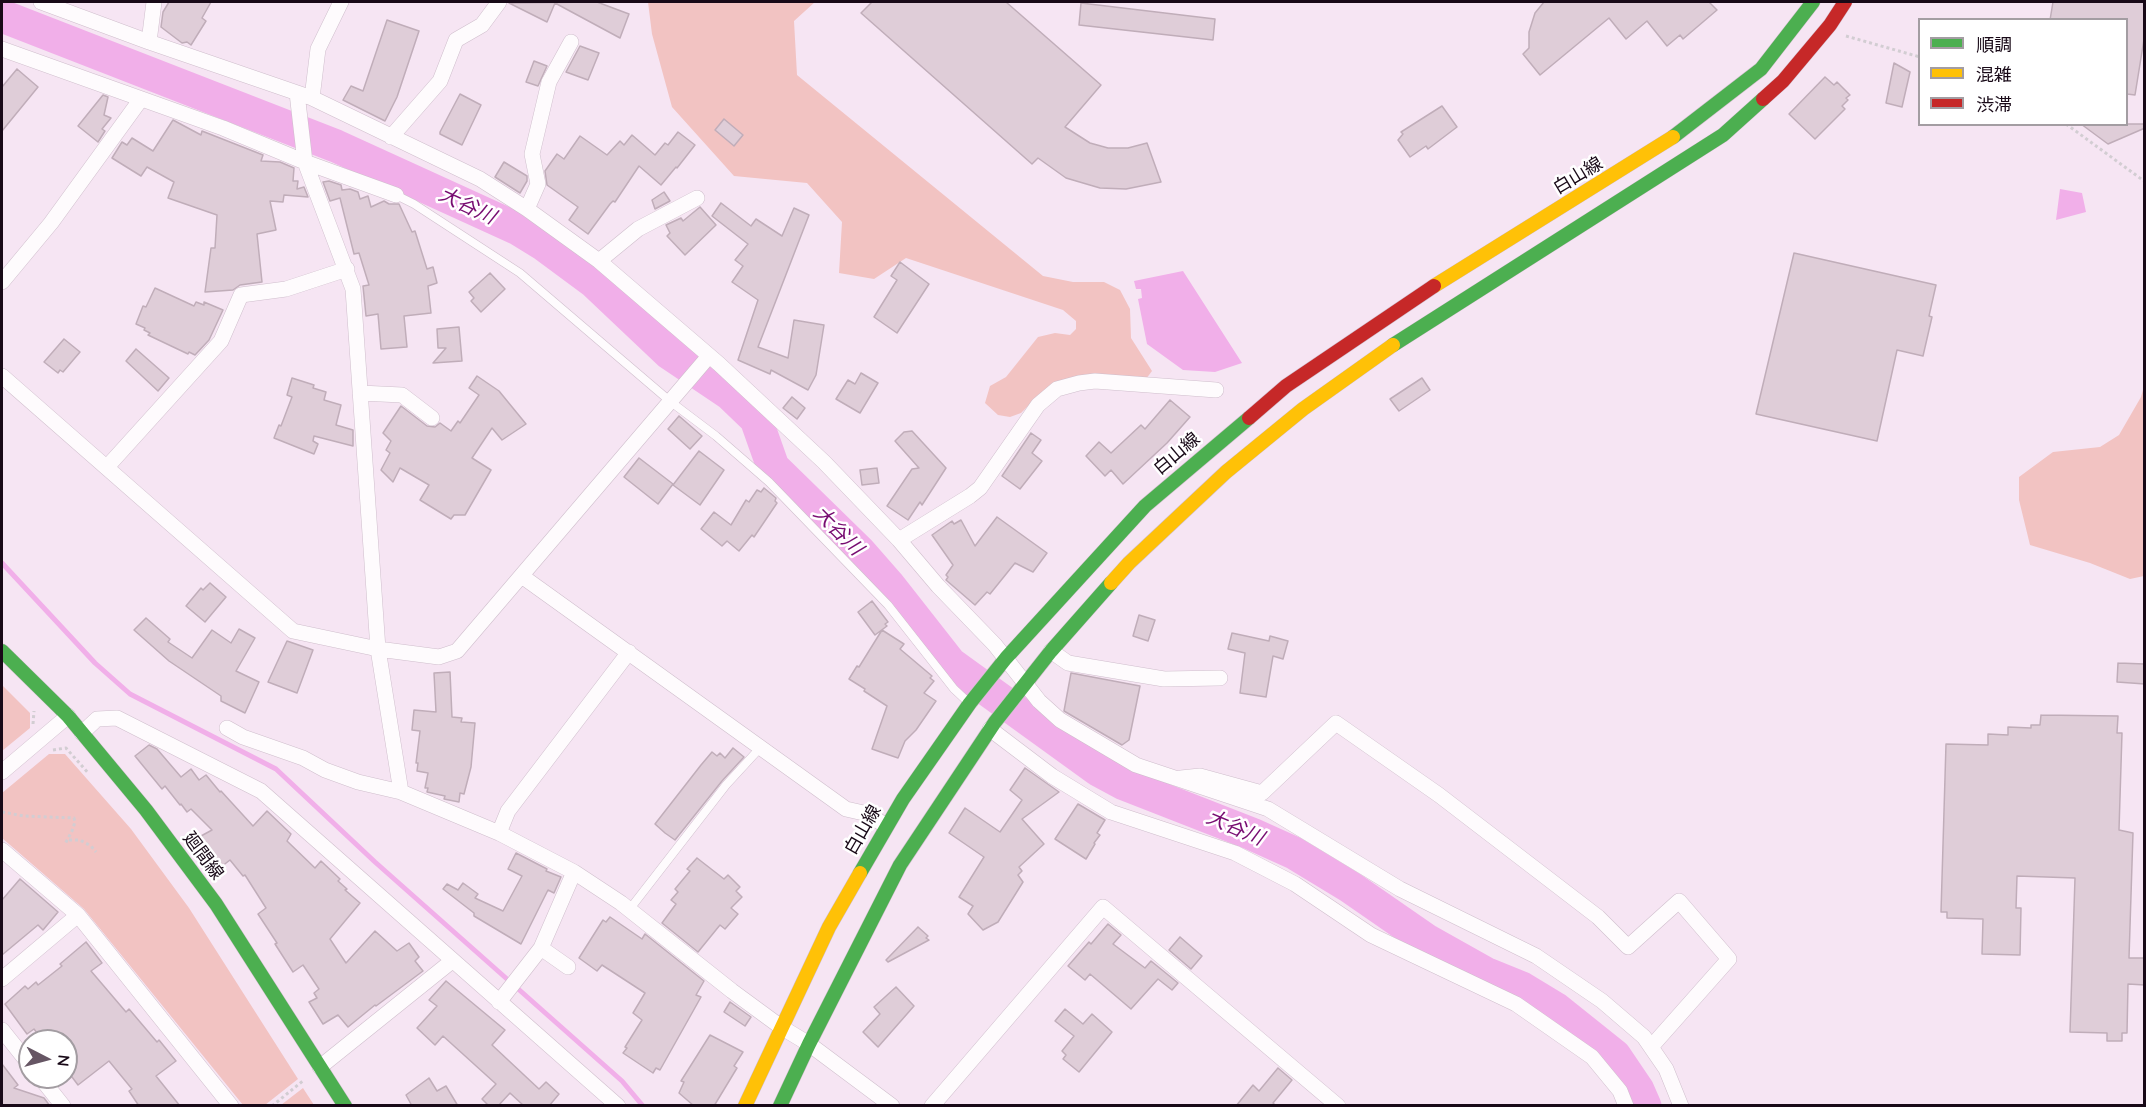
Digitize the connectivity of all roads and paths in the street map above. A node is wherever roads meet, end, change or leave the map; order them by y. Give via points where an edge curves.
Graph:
1 (41, 2) edge
2 (154, 2) edge
3 (341, 2) edge
4 (499, 2) edge
5 (1813, 2) edge
6 (1845, 2) edge
7 (1830, 25) junction
8 (149, 42) junction
9 (571, 42) dead end
10 (2, 49) edge
11 (1918, 56) edge
12 (302, 98) junction
13 (141, 99) junction
14 (2069, 126) edge
15 (391, 137) junction
16 (305, 159) junction
17 (2145, 181) edge
18 (396, 195) joint
19 (697, 198) dead end
20 (527, 209) junction
21 (599, 261) junction
22 (346, 269) junction
23 (2, 282) edge
24 (707, 359) junction
25 (2, 376) edge
26 (1216, 390) dead end
27 (360, 393) junction
28 (673, 398) junction
29 (432, 418) dead end
30 (107, 467) junction
31 (899, 540) junction
32 (523, 577) junction
33 (378, 649) junction
34 (2, 651) edge
35 (1051, 651) junction
36 (629, 652) junction
37 (1003, 662) junction
38 (1220, 678) dead end
39 (1023, 686) junction
40 (971, 701) junction
41 (68, 716) junction
42 (992, 726) junction
43 (227, 728) dead end
44 (82, 733) junction
45 (760, 748) junction
46 (47, 751) dead end
47 (2, 772) edge
48 (89, 774) dead end
49 (1175, 779) junction
50 (401, 792) junction
51 (2, 812) edge
52 (886, 826) junction
53 (499, 833) junction
54 (2, 850) edge
55 (96, 852) dead end
56 (574, 872) junction
57 (629, 911) junction
58 (78, 915) junction
59 (541, 948) junction
60 (452, 961) junction
61 (568, 967) dead end
62 (2, 979) edge
63 (508, 990) junction
64 (781, 1027) junction
65 (2, 1029) edge
66 (809, 1044) junction
67 (1651, 1047) junction
68 (18, 1050) edge
69 (320, 1067) junction
70 (299, 1072) dead end
71 (304, 1080) junction
72 (310, 1088) dead end
73 (50, 1089) edge
74 (63, 1106) edge
75 (231, 1106) edge
76 (272, 1106) edge
77 (345, 1106) edge
78 (618, 1106) edge
79 (745, 1106) edge
80 (780, 1106) edge
81 (892, 1106) edge
82 (932, 1106) edge
83 (1338, 1106) edge
84 (1626, 1106) edge
85 (1681, 1106) edge

1 - 8 street
2 - 8 street
3 - 12 street via 318,49
4 - 15 street via 482,25 456,40 440,81
5 - 37 street, 白山線 via 1761,69 1684,130 1412,300 1286,386 1145,506
6 - 7 street
7 - 11 path via 1843,35
7 - 35 street via 1783,81 1723,135 1385,350 1226,471 1129,563
8 - 12 street
9 - 20 street via 549,82 532,154 538,184
10 - 13 street
12 - 15 street
12 - 16 street
13 - 16 street
13 - 23 street via 51,223
14 - 17 path
15 - 20 street via 480,179
16 - 18 street
16 - 22 street
18 - 28 lane via 520,273
19 - 21 street via 638,229
20 - 21 street
21 - 24 street
22 - 27 street via 353,289
22 - 30 street via 286,289 242,295 221,341
24 - 28 street
24 - 31 street via 825,462
25 - 30 street
26 - 31 street via 1095,381 1057,389 1038,405 975,492
27 - 29 street via 402,395
27 - 33 street
28 - 32 street
28 - 40 lane via 769,482 888,605 954,689
30 - 33 street via 293,631
31 - 37 street
32 - 33 street via 457,651 439,657
32 - 36 street
33 - 50 street
34 - 41 street, 廻間線
35 - 38 street via 1068,663 1164,679
35 - 39 street
36 - 45 street
36 - 53 street via 508,811
37 - 39 street
37 - 40 street, 白山線
39 - 42 street
39 - 49 street via 1060,720 1136,765
40 - 52 street, 白山線
41 - 44 street, 廻間線
41 - 47 street
42 - 66 street via 900,865
42 - 84 street via 1052,776 1111,812 1235,853 1294,884 1371,935 1516,1004 1592,1057 1620,1091
43 - 50 street via 358,782
44 - 60 street via 97,719 117,718 261,791
44 - 69 street, 廻間線 via 216,904
45 - 52 street via 846,809 868,813
45 - 57 lane via 726,785
46 - 48 path via 66,748
49 - 67 street via 1268,809 1400,889 1536,956 1602,1001
49 - 67 street via 1200,776 1262,793 1335,723 1439,795 1589,909 1628,947 1679,901 1729,959
50 - 53 street
51 - 55 path via 74,818 66,842 80,840
52 - 64 street, 白山線 via 829,927
53 - 56 street
54 - 58 street
56 - 57 street
56 - 59 street
57 - 64 street
58 - 62 street
58 - 75 street
59 - 61 street
59 - 63 street
60 - 63 street
60 - 69 street
63 - 78 street
64 - 66 street
64 - 79 street, 白山線
65 - 68 street
66 - 80 street
66 - 81 street
67 - 85 street via 1666,1069
69 - 77 street, 廻間線
70 - 71 path
71 - 72 path
71 - 76 path
73 - 74 street
82 - 83 street via 1103,907

